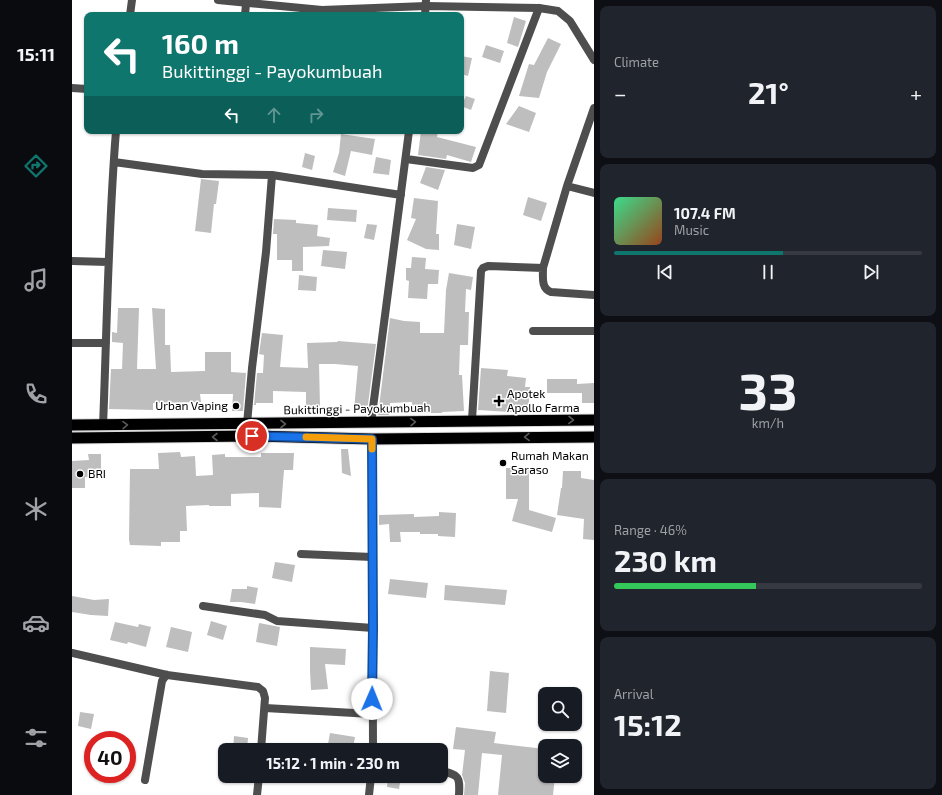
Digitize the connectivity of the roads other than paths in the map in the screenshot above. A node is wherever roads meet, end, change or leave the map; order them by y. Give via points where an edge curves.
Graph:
1 (132, 0) edge
2 (218, 0) edge
3 (426, 3) edge
4 (246, 4) junction
5 (539, 8) junction
6 (130, 12) edge
7 (245, 12) edge
8 (594, 60) edge
9 (72, 88) edge
10 (84, 90) edge
11 (594, 108) edge
12 (116, 134) edge
13 (409, 134) edge
14 (406, 159) junction
15 (114, 162) junction
16 (272, 175) junction
17 (567, 186) junction
18 (594, 193) edge
19 (401, 195) junction
20 (72, 261) edge
21 (108, 262) junction
22 (543, 268) junction
23 (594, 295) edge
24 (533, 331) dead end
25 (594, 331) edge
26 (72, 342) edge
27 (106, 343) junction
28 (545, 419) junction
29 (472, 420) junction
30 (594, 420) edge
31 (371, 423) junction
32 (247, 424) junction
33 (72, 425) edge
34 (103, 426) junction
35 (545, 437) junction
36 (594, 437) edge
37 (72, 438) edge
38 (372, 439) junction
39 (301, 554) dead end
40 (372, 557) junction
41 (203, 606) dead end
42 (373, 628) junction
43 (72, 653) edge
44 (167, 675) junction
45 (265, 708) junction
46 (372, 714) junction
47 (262, 743) edge
48 (373, 743) edge
49 (448, 773) edge
50 (145, 780) dead end
51 (258, 783) edge
52 (370, 783) edge
53 (257, 795) edge
54 (369, 795) edge
55 (458, 795) edge

1 - 6 street
2 - 4 street
3 - 4 street via 322,10
3 - 5 street
4 - 7 street
5 - 8 street via 558,12 570,21
5 - 14 street via 479,165 473,168
9 - 10 street
11 - 17 street
12 - 15 street
13 - 14 street
14 - 19 street
15 - 16 street via 202,174
15 - 21 street
16 - 19 street
16 - 32 street
17 - 18 street
17 - 22 street
19 - 31 street
20 - 21 street
21 - 27 street
22 - 23 street via 546,290
22 - 29 street via 483,268
24 - 25 street
26 - 27 street
27 - 34 street
28 - 29 highway, Bukittinggi - Payokumbuah
28 -> 30 highway, Bukittinggi - Payokumbuah
28 - 35 highway
31 -> 29 highway, Bukittinggi - Payokumbuah
32 -> 31 highway, Bukittinggi - Payokumbuah
34 -> 32 highway, Bukittinggi - Payokumbuah
33 - 34 highway, Bukittinggi - Payokumbuah
35 - 36 highway
35 -> 38 highway
38 -> 37 highway via 252,436
38 - 40 street
39 - 40 street
40 - 42 street
41 - 42 street via 265,615 277,621
42 - 46 street
43 - 44 street
44 - 45 street via 258,688 263,691
44 - 50 street via 162,681
45 - 46 street
45 - 47 street
46 - 48 street
49 - 55 street via 458,778
51 - 53 street
52 - 54 street

